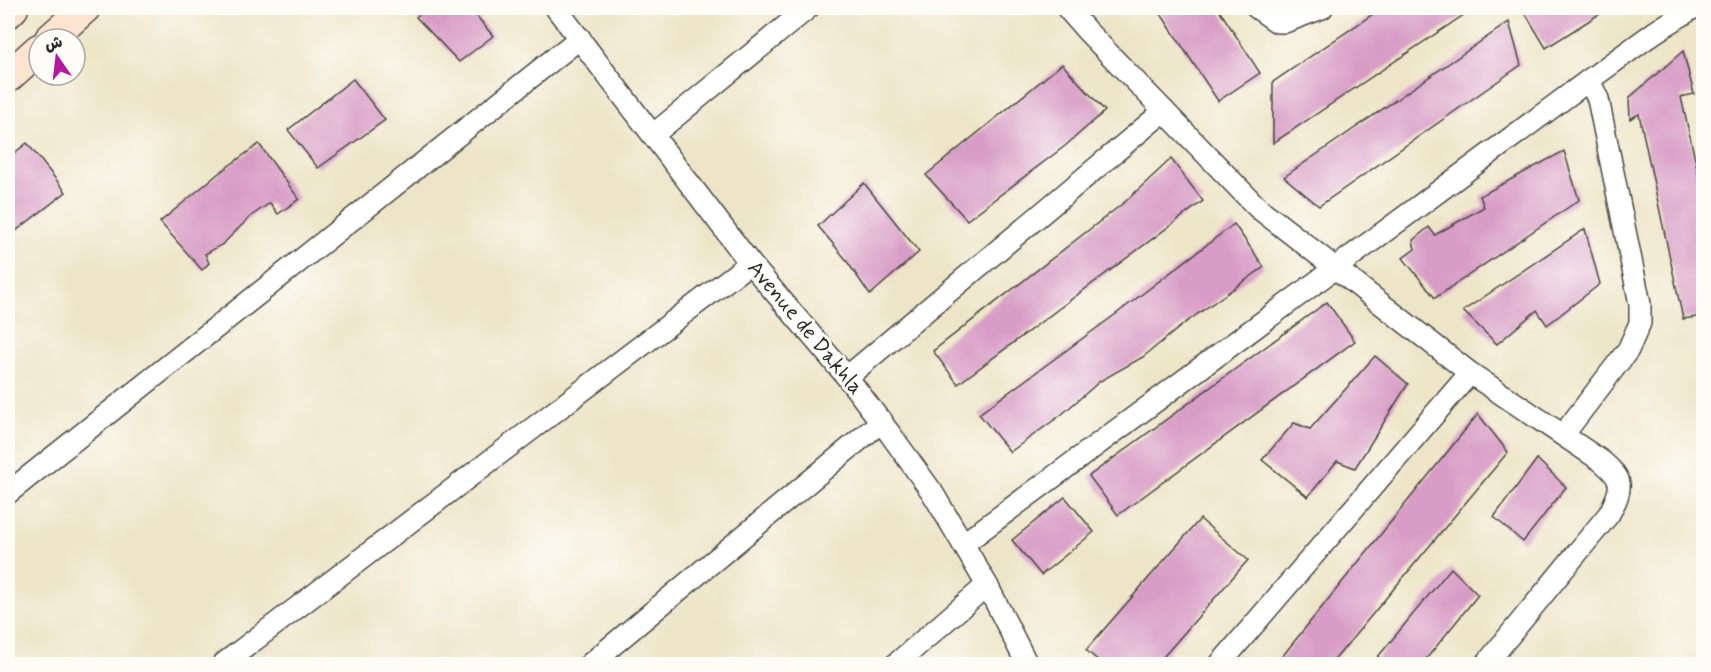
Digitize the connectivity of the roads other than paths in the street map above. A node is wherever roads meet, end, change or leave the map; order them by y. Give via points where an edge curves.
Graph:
1 (13, 8) edge
2 (85, 8) edge
3 (556, 8) edge
4 (808, 8) edge
5 (1066, 8) edge
6 (1257, 8) edge
7 (1322, 8) edge
8 (1693, 8) edge
9 (8, 13) edge
10 (64, 27) edge
11 (580, 38) junction
12 (27, 60) edge
13 (8, 77) edge
14 (1589, 80) junction
15 (1164, 111) junction
16 (654, 134) junction
17 (750, 263) junction
18 (1335, 268) junction
19 (1470, 373) junction
20 (847, 377) junction
21 (882, 422) junction
22 (1563, 435) junction
23 (8, 493) edge
24 (963, 544) junction
25 (987, 585) junction
26 (223, 664) edge
27 (590, 664) edge
28 (896, 664) edge
29 (1028, 664) edge
30 (1220, 664) edge
31 (1486, 664) edge

1 - 9 main road
2 - 10 main road
3 - 11 street, Avenue de Dakhla
4 - 16 street
5 - 15 street
6 - 7 street via 1277,22
8 - 14 street
11 - 16 street, Avenue de Dakhla
11 - 23 street
12 - 13 main road
14 - 18 street
14 - 22 street via 1598,99 1640,304 1640,323 1628,351
15 - 18 street via 1257,207
15 - 20 street
16 - 17 street, Avenue de Dakhla
17 - 20 street, Avenue de Dakhla
17 - 26 street
18 - 19 street
18 - 24 street
19 - 22 street
19 - 30 street
20 - 21 street, Avenue de Dakhla
21 - 24 street, Avenue de Dakhla
21 - 27 street
22 - 31 street via 1611,469 1619,481 1620,493 1609,514
24 - 25 street, Avenue de Dakhla
25 - 28 street
25 - 29 street, Avenue de Dakhla

